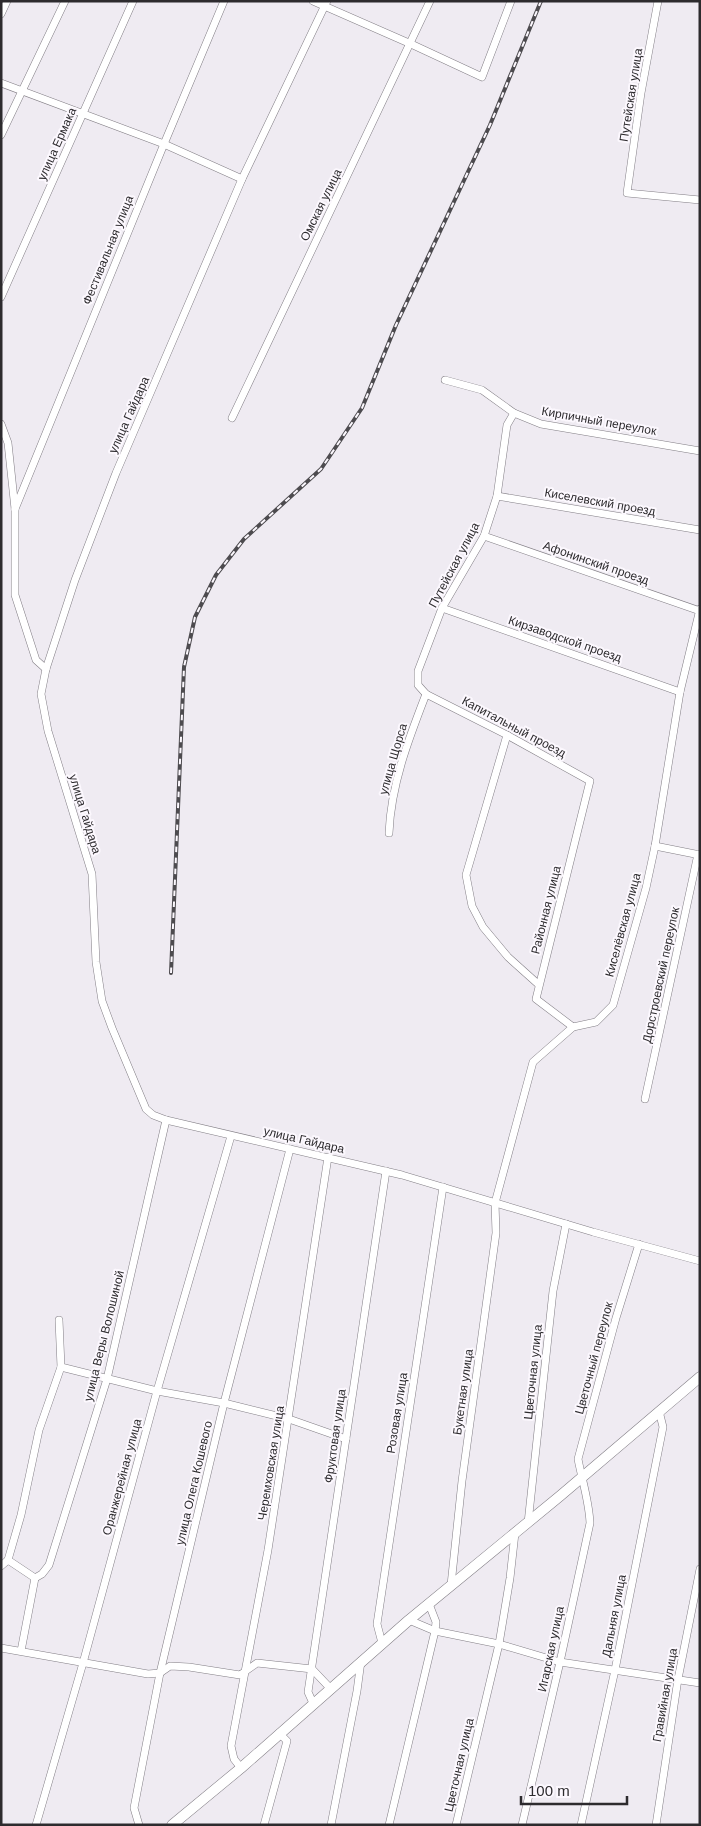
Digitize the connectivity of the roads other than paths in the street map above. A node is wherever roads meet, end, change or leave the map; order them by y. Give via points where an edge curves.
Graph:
1 (7, 1) edge
2 (65, 1) edge
3 (133, 1) edge
4 (224, 1) edge
5 (313, 1) edge
6 (430, 1) edge
7 (512, 1) edge
8 (658, 1) edge
9 (326, 3) edge
10 (1, 14) edge
11 (411, 44) junction
12 (1, 83) edge
13 (23, 91) junction
14 (82, 114) junction
15 (1, 135) edge
16 (164, 144) junction
17 (242, 180) junction
18 (700, 200) edge
19 (1, 296) edge
20 (445, 380) dead end
21 (514, 413) junction
22 (232, 418) dead end
23 (1, 424) edge
24 (700, 450) edge
25 (497, 496) junction
26 (15, 509) junction
27 (700, 530) edge
28 (484, 536) junction
29 (442, 608) junction
30 (700, 610) edge
31 (46, 669) junction
32 (680, 692) junction
33 (426, 694) junction
34 (507, 735) junction
35 (590, 781) joint
36 (389, 832) dead end
37 (655, 846) junction
38 (699, 855) edge
39 (538, 984) junction
40 (573, 1026) junction
41 (645, 1100) dead end
42 (166, 1120) junction
43 (231, 1136) junction
44 (290, 1149) junction
45 (328, 1157) junction
46 (386, 1171) junction
47 (443, 1187) junction
48 (495, 1202) junction
49 (566, 1224) junction
50 (639, 1244) junction
51 (700, 1261) edge
52 (59, 1320) dead end
53 (61, 1367) junction
54 (700, 1377) edge
55 (107, 1378) junction
56 (157, 1391) junction
57 (224, 1403) junction
58 (659, 1411) junction
59 (289, 1419) junction
60 (346, 1439) junction
61 (581, 1478) junction
62 (528, 1523) junction
63 (515, 1533) junction
64 (8, 1560) junction
65 (1, 1566) edge
66 (700, 1570) edge
67 (35, 1578) junction
68 (451, 1586) junction
69 (428, 1604) junction
70 (409, 1620) junction
71 (435, 1631) junction
72 (382, 1642) junction
73 (499, 1644) junction
74 (1, 1648) edge
75 (20, 1651) junction
76 (361, 1661) junction
77 (560, 1662) junction
78 (83, 1664) junction
79 (312, 1669) junction
80 (615, 1670) junction
81 (246, 1671) junction
82 (160, 1673) junction
83 (678, 1679) junction
84 (700, 1683) edge
85 (330, 1688) junction
86 (314, 1703) junction
87 (279, 1733) junction
88 (241, 1768) junction
89 (36, 1825) edge
90 (139, 1825) edge
91 (172, 1825) edge
92 (264, 1825) edge
93 (331, 1825) edge
94 (389, 1825) edge
95 (456, 1825) edge
96 (522, 1825) edge
97 (582, 1825) edge
98 (656, 1825) edge

1 - 10 street
2 - 13 street
3 - 14 street, улица Ермака
4 - 16 street, Фестивальная улица
5 - 9 street
6 - 11 street, Омская улица
7 - 11 street via 482,77
8 - 18 street, Путейская улица via 641,93 628,193
9 - 11 street
9 - 17 street, улица Гайдара
11 - 22 street, Омская улица
12 - 13 street
13 - 14 street
13 - 15 street
14 - 16 street
14 - 19 street, улица Ермака
16 - 17 street
16 - 26 street, Фестивальная улица
17 - 31 street, улица Гайдара via 116,473 75,580
20 - 21 street, Кирпичный переулок via 482,390
21 - 24 street, Кирпичный переулок via 541,424
21 - 25 street, Путейская улица via 507,425
23 - 26 street via 8,443
25 - 27 street, Киселевский проезд
25 - 28 street, Путейская улица
26 - 31 street via 15,595 36,660
28 - 29 street, Путейская улица
28 - 30 street, Афонинский проезд
29 - 32 street, Кирзаводской проезд
29 - 33 street, Путейская улица via 418,671 418,685
30 - 32 street, Киселёвская улица
31 - 42 street, улица Гайдара via 40,694 42,706 92,874 96,962 102,1001 146,1109
32 - 37 street, Киселёвская улица
33 - 34 street, Капитальный проезд
33 - 36 street, улица Щорса via 408,740 395,788
34 - 35 street, Капитальный проезд
34 - 39 street via 466,875 472,906 483,927 508,957
35 - 39 street, Районная улица
37 - 38 street
37 - 40 street, Киселёвская улица via 613,1004 596,1022
38 - 41 street, Дорстроевский переулок
39 - 40 street via 536,999
40 - 48 street, Киселёвская улица via 533,1062
42 - 43 street, улица Гайдара
42 - 55 street, улица Веры Волошиной
43 - 44 street, улица Гайдара
43 - 56 street, Оранжерейная улица
44 - 45 street, улица Гайдара
44 - 57 street, улица Олега Кошевого
45 - 46 street, улица Гайдара
45 - 59 street, Черемховская улица
46 - 47 street, улица Гайдара
46 - 60 street, Фруктовая улица
47 - 48 street, улица Гайдара
47 - 72 street, Розовая улица via 377,1624
48 - 49 street, улица Гайдара
48 - 68 street, Букетная улица via 496,1232
49 - 50 street, улица Гайдара
49 - 62 street, Цветочная улица via 553,1291
50 - 51 street, улица Гайдара
50 - 61 street, Цветочный переулок via 578,1458
52 - 53 street
53 - 55 street
53 - 64 street via 39,1430
54 - 58 main road
55 - 56 street
55 - 67 street, улица Веры Волошиной via 49,1565
56 - 57 street
56 - 78 street, Оранжерейная улица
57 - 59 street
57 - 82 street, улица Олега Кошевого
58 - 61 main road
58 - 80 street, Дальняя улица via 663,1427
59 - 60 street
59 - 81 street, Черемховская улица
60 - 79 street, Фруктовая улица
61 - 62 main road
61 - 77 street, Игарская улица via 590,1523
62 - 63 main road
63 - 68 main road
63 - 73 street, Цветочная улица
64 - 65 street
64 - 67 street
66 - 83 street, Гравийная улица
67 - 75 street
68 - 69 main road
69 - 70 main road
69 - 71 street via 436,1622
70 - 71 street
70 - 72 main road
71 - 73 street
71 - 94 street
72 - 76 main road
73 - 77 street
73 - 95 street, Цветочная улица
74 - 75 street
75 - 78 street
76 - 85 main road
76 - 93 street
77 - 80 street
77 - 96 street, Игарская улица
78 - 82 street
78 - 89 street, Оранжерейная улица
79 - 81 street via 257,1663
79 - 85 street
79 - 86 street, Фруктовая улица via 308,1692
80 - 83 street
80 - 97 street, Дальняя улица
81 - 82 street via 240,1675 170,1666
81 - 88 street, Черемховская улица via 230,1746
82 - 90 street, улица Олега Кошевого via 134,1808
83 - 84 street
83 - 98 street, Гравийная улица
85 - 86 main road
86 - 87 main road
87 - 88 main road
87 - 92 street via 287,1742
88 - 91 main road

